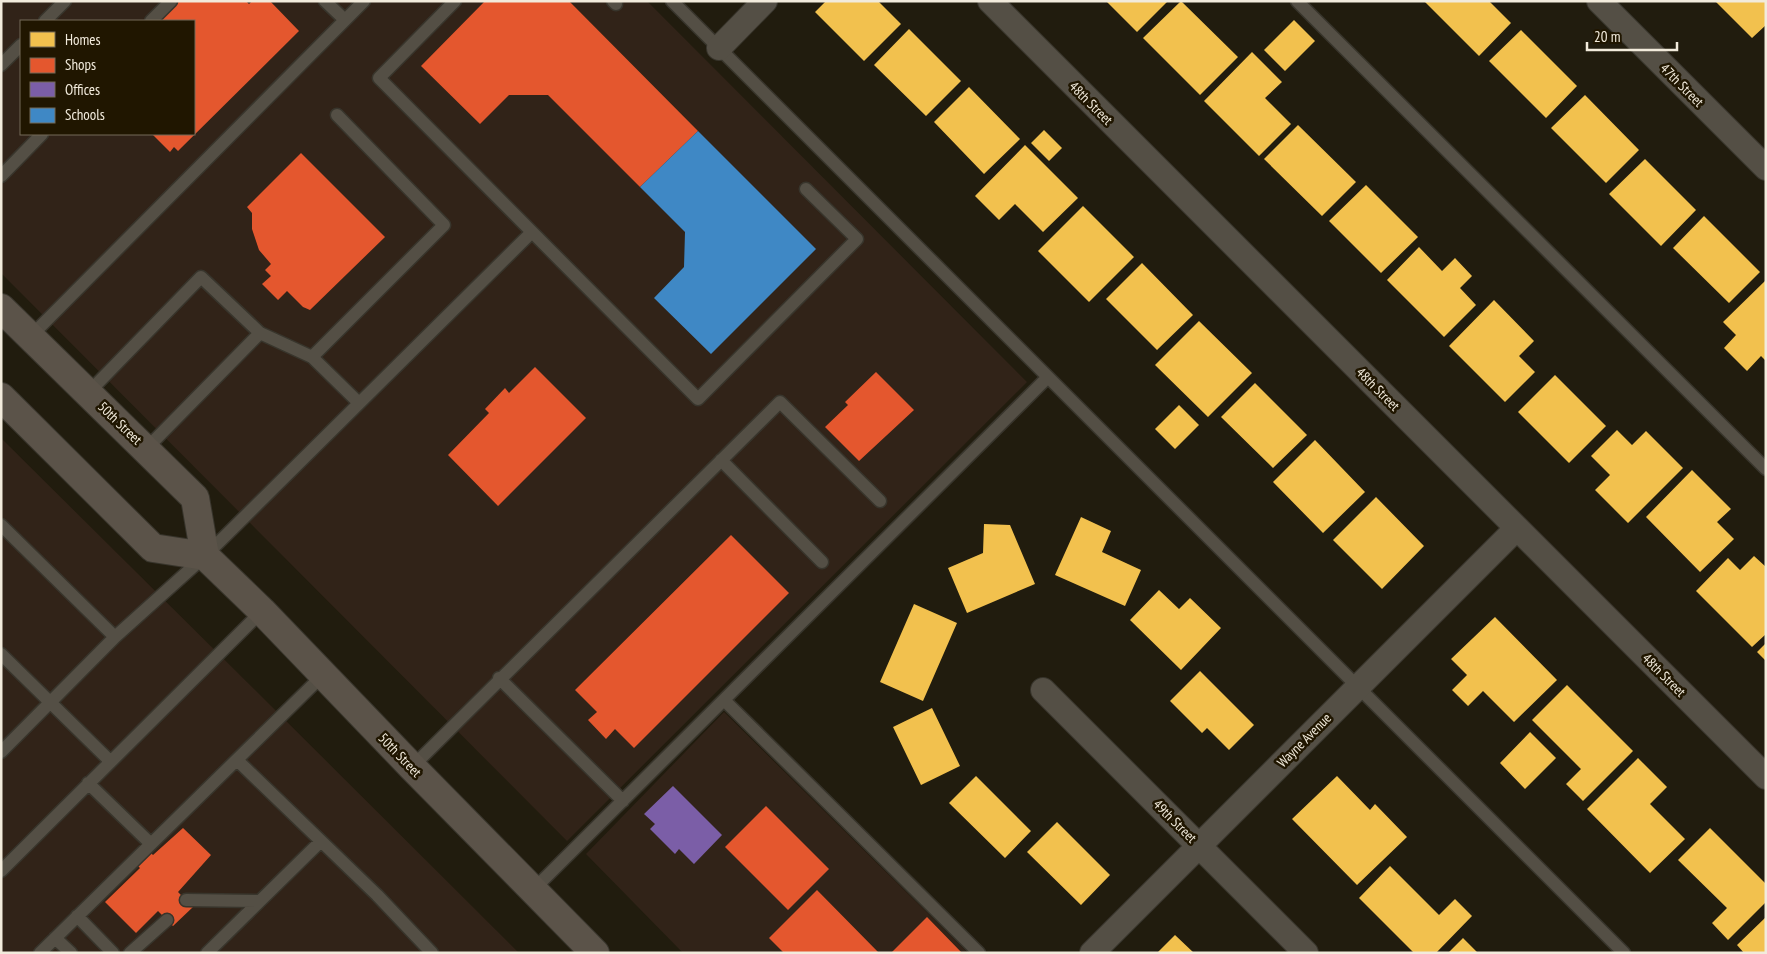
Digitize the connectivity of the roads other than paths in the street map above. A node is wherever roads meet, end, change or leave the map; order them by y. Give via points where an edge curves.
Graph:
1 (64, 1) edge
2 (171, 1) edge
3 (325, 1) edge
4 (364, 1) edge
5 (455, 1) edge
6 (672, 1) edge
7 (765, 1) edge
8 (990, 1) edge
9 (1297, 1) edge
10 (1599, 1) edge
11 (45, 20) edge
12 (152, 20) edge
13 (345, 20) junction
14 (20, 45) edge
15 (719, 48) junction
16 (1, 64) edge
17 (337, 115) dead end
18 (41, 135) edge
19 (1766, 168) edge
20 (1, 176) edge
21 (806, 189) dead end
22 (532, 232) junction
23 (1, 308) edge
24 (260, 333) junction
25 (30, 337) junction
26 (312, 357) junction
27 (1048, 377) junction
28 (88, 393) junction
29 (1, 396) edge
30 (359, 403) junction
31 (146, 449) junction
32 (721, 460) junction
33 (1766, 469) edge
34 (880, 501) dead end
35 (1, 526) edge
36 (1518, 528) junction
37 (205, 556) junction
38 (822, 562) dead end
39 (262, 611) junction
40 (115, 638) junction
41 (1, 654) edge
42 (323, 676) junction
43 (499, 678) junction
44 (1358, 688) junction
45 (1044, 690) dead end
46 (724, 700) junction
47 (50, 702) junction
48 (1, 752) edge
49 (237, 760) junction
50 (110, 761) junction
51 (412, 767) junction
52 (1766, 776) edge
53 (88, 783) junction
54 (623, 801) junction
55 (320, 842) junction
56 (150, 844) junction
57 (1199, 845) junction
58 (1, 871) edge
59 (533, 890) junction
60 (186, 900) dead end
61 (260, 901) junction
62 (77, 916) junction
63 (167, 920) dead end
64 (55, 938) junction
65 (40, 953) edge
66 (71, 953) edge
67 (113, 953) edge
68 (130, 953) edge
69 (207, 953) edge
70 (432, 953) edge
71 (596, 953) edge
72 (979, 953) edge
73 (1092, 953) edge
74 (1306, 953) edge
75 (1624, 953) edge

1 - 11 lane
2 - 12 lane
3 - 13 lane
4 - 13 lane
5 - 22 lane via 379,78
6 - 15 lane
7 - 15 street
8 - 36 street, 48th Street
9 - 33 lane
10 - 19 street, 47th Street
13 - 25 lane
14 - 16 lane
15 - 27 lane
17 - 26 lane via 444,225
18 - 20 lane
21 - 22 lane via 857,239 698,399
22 - 30 lane
23 - 25 main road, 50th Street
24 - 26 lane
24 - 28 lane via 201,277
24 - 31 lane
25 - 28 main road, 50th Street
26 - 30 lane
27 - 44 lane
27 - 46 lane
28 - 31 main road, 50th Street
29 - 37 main road via 153,548
30 - 37 lane
31 - 37 main road, 50th Street via 195,498
32 - 34 lane via 780,402
32 - 38 lane
32 - 43 lane
35 - 40 lane
36 - 44 street, Wayne Avenue
36 - 52 street, 48th Street
37 - 39 main road, 50th Street
37 - 40 lane
39 - 42 main road, 50th Street
39 - 50 lane
40 - 47 lane
41 - 47 lane
42 - 49 lane
42 - 51 main road, 50th Street
43 - 51 lane
43 - 54 lane
44 - 57 street, Wayne Avenue
44 - 75 lane
45 - 57 street, 49th Street
46 - 54 lane
46 - 72 lane
47 - 48 lane
47 - 50 lane
49 - 55 lane
49 - 56 lane
50 - 53 lane
51 - 59 main road, 50th Street
53 - 56 lane
53 - 58 lane
54 - 59 lane
55 - 61 lane
55 - 70 lane
56 - 62 lane
57 - 73 street, Wayne Avenue
57 - 74 street, 49th Street
59 - 71 main road, 50th Street
60 - 61 lane
61 - 69 lane
62 - 64 lane
62 - 67 lane
63 - 68 lane
64 - 65 lane
64 - 66 lane

